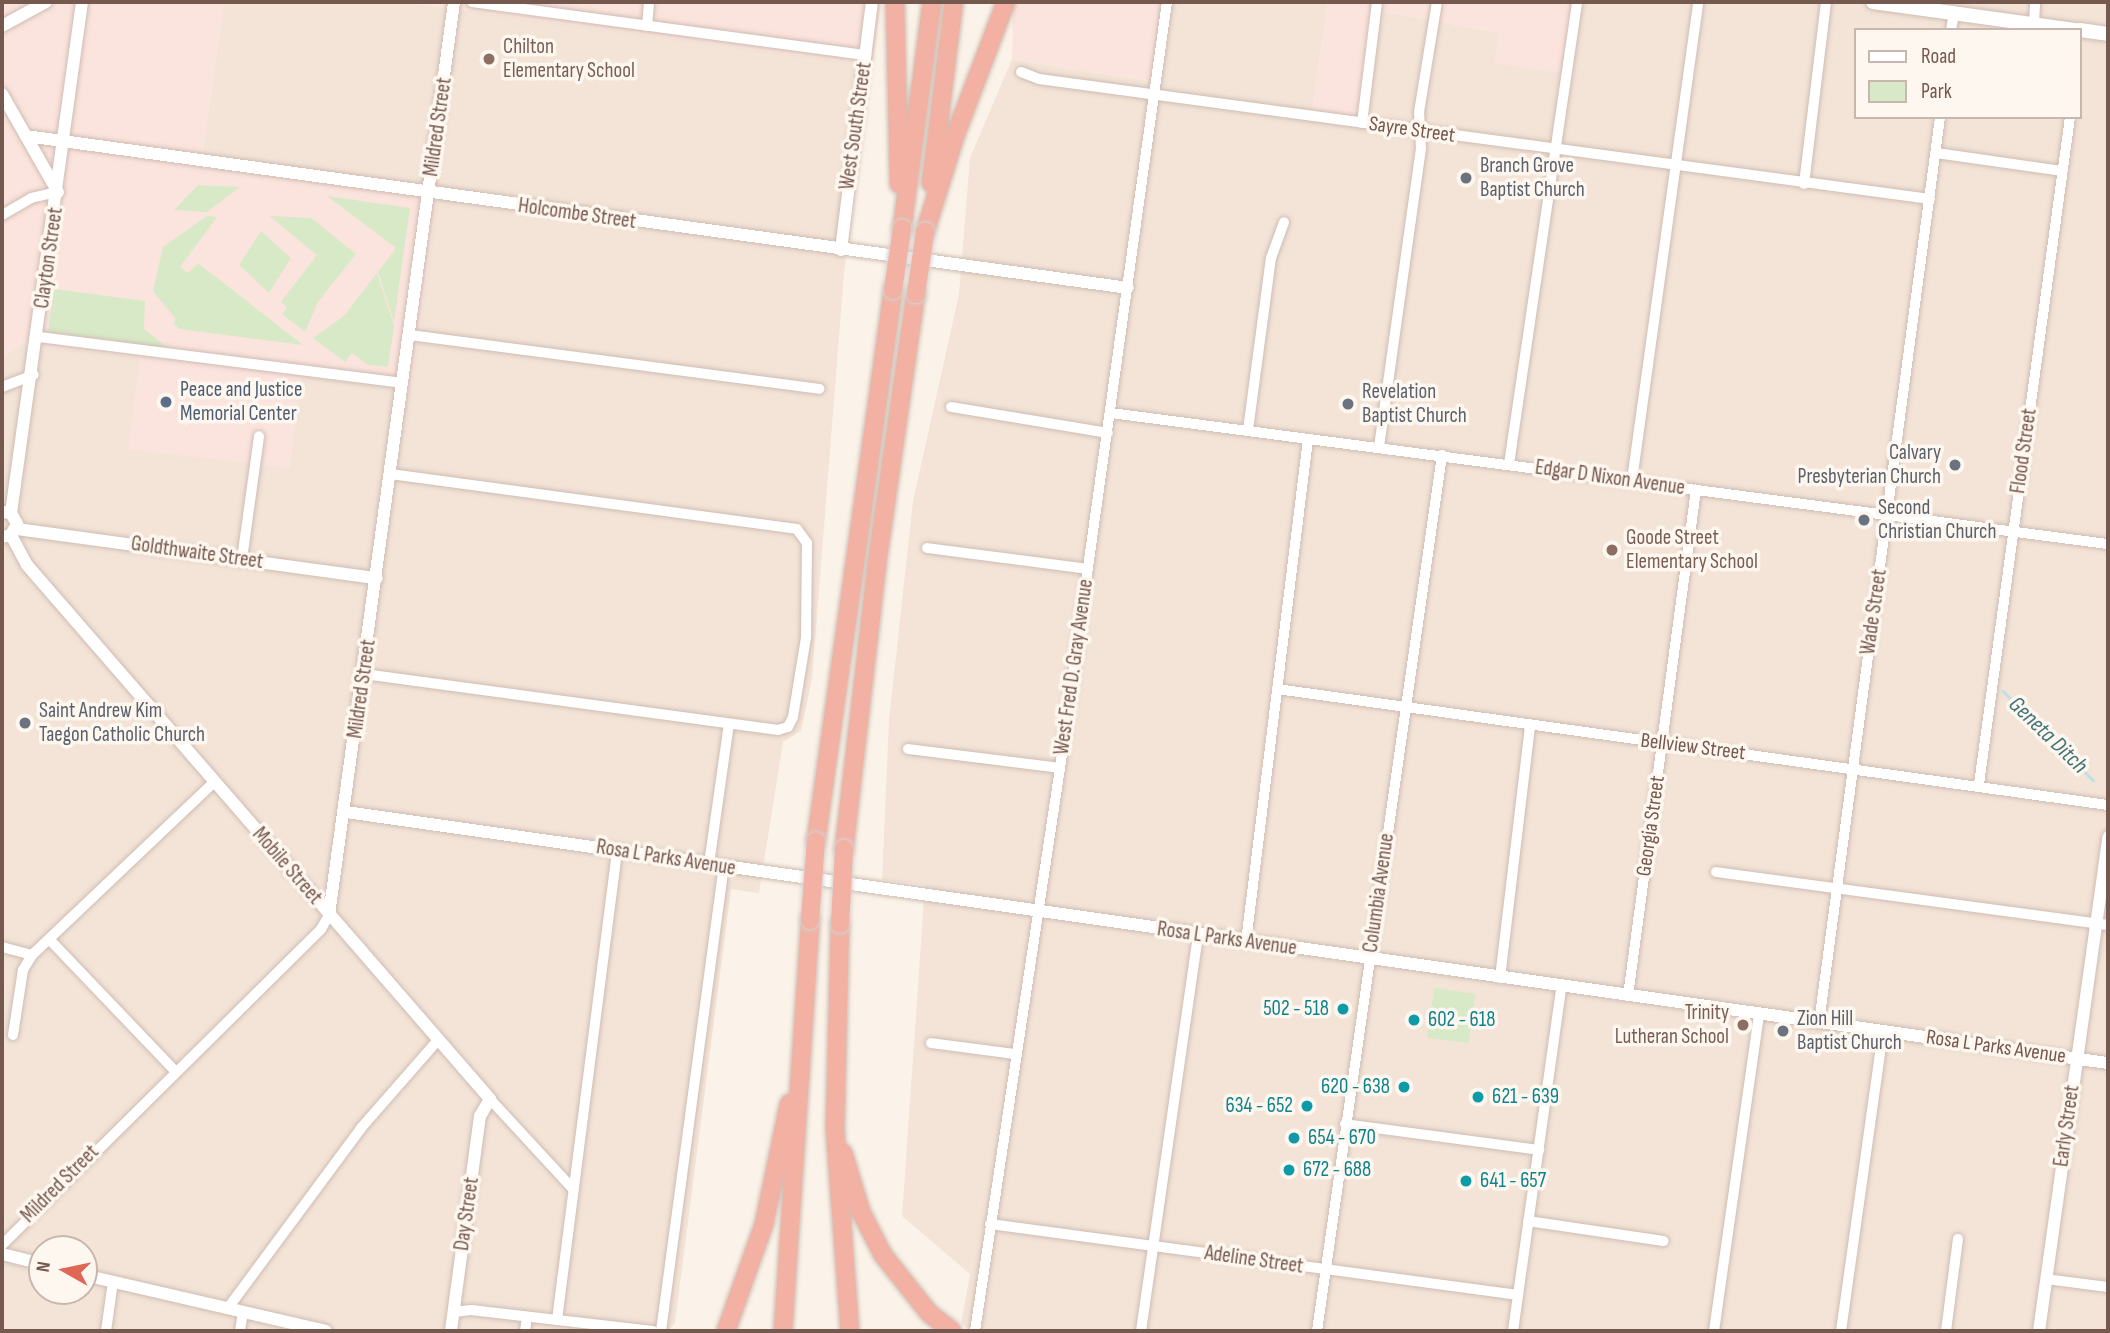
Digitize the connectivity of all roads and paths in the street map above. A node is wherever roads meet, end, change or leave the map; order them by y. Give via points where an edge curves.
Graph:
1 (46, 2) edge
2 (82, 2) edge
3 (454, 2) edge
4 (472, 2) edge
5 (649, 2) edge
6 (872, 2) edge
7 (895, 2) edge
8 (932, 2) edge
9 (954, 2) edge
10 (1006, 2) edge
11 (1167, 2) edge
12 (1377, 2) edge
13 (1437, 2) edge
14 (1577, 2) edge
15 (1698, 2) edge
16 (1826, 2) edge
17 (1873, 2) edge
18 (2035, 2) edge
19 (1926, 5) edge
20 (1954, 13) junction
21 (2034, 24) junction
22 (2, 26) edge
23 (647, 26) junction
24 (1951, 28) edge
25 (2054, 28) edge
26 (2082, 33) edge
27 (2108, 34) edge
28 (866, 55) junction
29 (1021, 72) dead end
30 (2, 93) edge
31 (1154, 94) junction
32 (1940, 119) edge
33 (2070, 119) edge
34 (1363, 123) junction
35 (1420, 131) junction
36 (26, 136) junction
37 (64, 143) junction
38 (1552, 149) junction
39 (1936, 153) junction
40 (1676, 166) junction
41 (2063, 170) junction
42 (1804, 184) junction
43 (58, 192) junction
44 (429, 194) junction
45 (1930, 199) junction
46 (2, 215) edge
47 (1284, 222) dead end
48 (902, 229) junction
49 (925, 232) junction
50 (841, 250) junction
51 (1128, 288) junction
52 (410, 335) junction
53 (39, 337) junction
54 (34, 375) junction
55 (403, 383) junction
56 (2, 387) edge
57 (819, 390) dead end
58 (951, 407) dead end
59 (1111, 413) junction
60 (1248, 430) junction
61 (1108, 433) junction
62 (260, 436) dead end
63 (1308, 439) junction
64 (1379, 447) junction
65 (1442, 455) junction
66 (1509, 464) junction
67 (391, 474) junction
68 (1632, 480) junction
69 (1696, 490) junction
70 (6, 513) edge
71 (1888, 515) junction
72 (2014, 531) junction
73 (7, 537) edge
74 (2108, 544) edge
75 (927, 548) dead end
76 (242, 559) junction
77 (1088, 569) junction
78 (377, 578) junction
79 (364, 674) junction
80 (1277, 689) junction
81 (1406, 705) junction
82 (729, 724) junction
83 (1530, 725) junction
84 (1662, 743) junction
85 (908, 749) dead end
86 (1060, 768) junction
87 (1853, 768) junction
88 (214, 782) junction
89 (1979, 784) junction
90 (2108, 805) edge
91 (346, 812) junction
92 (2108, 837) edge
93 (617, 850) junction
94 (709, 864) junction
95 (724, 867) junction
96 (1716, 872) dead end
97 (1837, 888) junction
98 (1036, 912) junction
99 (329, 915) junction
100 (2102, 924) edge
101 (1198, 935) junction
102 (49, 939) junction
103 (1246, 942) junction
104 (2, 947) edge
105 (32, 955) junction
106 (1370, 960) junction
107 (1500, 978) junction
108 (1562, 988) junction
109 (1629, 996) junction
110 (1759, 1015) junction
111 (1819, 1023) junction
112 (802, 1032) junction
113 (1883, 1032) junction
114 (13, 1035) dead end
115 (438, 1040) junction
116 (931, 1044) dead end
117 (1015, 1054) junction
118 (2076, 1058) junction
119 (2108, 1063) edge
120 (175, 1071) junction
121 (490, 1100) junction
122 (1345, 1124) junction
123 (835, 1129) junction
124 (1539, 1150) junction
125 (572, 1188) junction
126 (1528, 1222) junction
127 (990, 1224) junction
128 (1958, 1239) dead end
129 (1664, 1241) dead end
130 (2, 1245) edge
131 (1153, 1246) junction
132 (2, 1254) edge
133 (28, 1260) edge
134 (1325, 1269) junction
135 (98, 1278) edge
136 (2046, 1279) junction
137 (113, 1282) junction
138 (2108, 1287) edge
139 (1518, 1295) junction
140 (228, 1308) junction
141 (243, 1312) junction
142 (454, 1312) junction
143 (527, 1317) junction
144 (557, 1320) junction
145 (849, 1325) edge
146 (106, 1331) edge
147 (240, 1331) edge
148 (326, 1331) edge
149 (451, 1331) edge
150 (525, 1331) edge
151 (653, 1331) edge
152 (661, 1331) edge
153 (726, 1331) edge
154 (783, 1331) edge
155 (952, 1331) edge
156 (975, 1331) edge
157 (1141, 1331) edge
158 (1317, 1331) edge
159 (1513, 1331) edge
160 (1714, 1331) edge
161 (1841, 1331) edge
162 (1946, 1331) edge
163 (2039, 1331) edge

1 - 22 street
2 - 37 street, Clayton Street
3 - 44 street, Mildred Street
4 - 23 street
5 - 23 street
6 - 28 street, West South Street
7 - 48 highway
8 - 48 highway
9 - 49 highway
10 - 49 highway via 955,136
11 - 31 street, West Fred D. Gray Avenue
12 - 34 street
13 - 35 street
14 - 38 street
15 - 40 street
16 - 42 street
17 - 19 main road
18 - 21 street
19 - 20 main road
20 - 21 main road
20 - 24 street
21 - 25 main road
23 - 28 street
26 - 27 main road
28 - 50 street, West South Street
29 - 31 street, Sayre Street via 1039,79
30 - 36 street
31 - 34 street, Sayre Street
31 - 51 street, West Fred D. Gray Avenue
32 - 39 street, Wade Street
33 - 41 street, Flood Street
34 - 35 street, Sayre Street
35 - 38 street, Sayre Street
35 - 64 street
36 - 37 street, Holcombe Street
36 - 43 street
37 - 43 street, Clayton Street
37 - 44 street, Holcombe Street
38 - 40 street, Sayre Street
38 - 66 street
39 - 41 street
39 - 45 street, Wade Street
40 - 42 street, Sayre Street
40 - 68 street
41 - 72 street, Flood Street
42 - 45 street, Sayre Street
43 - 46 street via 31,198
43 - 53 street, Clayton Street
44 - 50 street, Holcombe Street
44 - 52 street, Mildred Street
45 - 71 street, Wade Street
47 - 60 street via 1271,258
48 - 112 highway, bridge via 816,841
49 - 123 highway, bridge via 877,563 844,849
50 - 51 street, Holcombe Street
51 - 59 street, West Fred D. Gray Avenue
52 - 55 street, Mildred Street
52 - 57 street
53 - 54 street, Clayton Street
53 - 55 street
54 - 56 street
54 - 70 street, Clayton Street
55 - 67 street, Mildred Street
58 - 61 street
59 - 60 street, Edgar D Nixon Avenue
59 - 61 street, West Fred D. Gray Avenue
60 - 63 street, Edgar D Nixon Avenue
61 - 77 street, West Fred D. Gray Avenue
62 - 76 street
63 - 64 street, Edgar D Nixon Avenue
63 - 80 street
64 - 65 street, Edgar D Nixon Avenue
65 - 66 street, Edgar D Nixon Avenue
65 - 81 street, Columbia Avenue
66 - 68 street, Edgar D Nixon Avenue
67 - 78 street, Mildred Street
67 - 82 street via 802,532 807,543 809,610 789,727 778,730
68 - 69 street, Edgar D Nixon Avenue
69 - 71 street, Edgar D Nixon Avenue
69 - 84 street, Georgia Street
70 - 73 street, Mobile Street
71 - 72 street, Edgar D Nixon Avenue
71 - 87 street, Wade Street
72 - 74 street, Edgar D Nixon Avenue
72 - 89 street, Flood Street
73 - 76 street, Goldthwaite Street
73 - 88 street, Mobile Street
75 - 77 street
76 - 78 street, Goldthwaite Street
77 - 86 street, West Fred D. Gray Avenue
78 - 79 street, Mildred Street
79 - 82 street
79 - 91 street, Mildred Street
80 - 81 street, Bellview Street
80 - 103 street
81 - 83 street, Bellview Street
81 - 106 street, Columbia Avenue
82 - 94 street
83 - 84 street, Bellview Street
83 - 107 street
84 - 87 street, Bellview Street
84 - 109 street, Georgia Street
85 - 86 street
86 - 98 street, West Fred D. Gray Avenue
87 - 89 street, Bellview Street
87 - 97 street, Wade Street
88 - 99 street, Mobile Street
88 - 102 street
89 - 90 street, Bellview Street
91 - 93 street, Rosa L Parks Avenue
91 - 99 street, Mildred Street
92 - 100 street, Early Street
93 - 94 street, Rosa L Parks Avenue
93 - 125 street
94 - 95 street, Rosa L Parks Avenue
95 - 98 street, Rosa L Parks Avenue
95 - 152 street
96 - 97 street
97 - 100 street
97 - 111 street, Wade Street
98 - 101 street, Rosa L Parks Avenue
98 - 117 street, West Fred D. Gray Avenue
99 - 115 street, Mobile Street
99 - 120 street, Mildred Street via 321,929
100 - 118 street, Early Street
101 - 103 street, Rosa L Parks Avenue
101 - 131 street
102 - 105 street
102 - 120 street
103 - 106 street, Rosa L Parks Avenue
104 - 105 street
105 - 114 street via 23,971
106 - 107 street, Rosa L Parks Avenue
106 - 122 street, Columbia Avenue
107 - 108 street, Rosa L Parks Avenue
108 - 109 street, Rosa L Parks Avenue
108 - 124 street
109 - 110 street, Rosa L Parks Avenue
110 - 111 street, Rosa L Parks Avenue
110 - 160 street
111 - 113 street, Rosa L Parks Avenue
112 - 153 highway via 769,1205
112 - 154 highway
113 - 118 street, Rosa L Parks Avenue
113 - 161 street
115 - 121 street, Mobile Street
115 - 140 street via 361,1128
116 - 117 street
117 - 127 street, West Fred D. Gray Avenue
118 - 119 street, Rosa L Parks Avenue
118 - 136 street, Early Street
120 - 130 street, Mildred Street
121 - 125 street, Mobile Street
121 - 142 street, Day Street via 480,1116
122 - 124 street
122 - 134 street, Columbia Avenue
123 - 145 highway
123 - 155 highway via 874,1240 894,1273
124 - 126 street
125 - 144 street
126 - 129 street
126 - 139 street
127 - 131 street, Adeline Street
127 - 156 street, West Fred D. Gray Avenue
128 - 162 street
131 - 134 street, Adeline Street
131 - 157 street
132 - 133 street
134 - 139 street, Adeline Street
134 - 158 street, Columbia Avenue
135 - 137 street
136 - 138 street
136 - 163 street, Early Street
137 - 140 street
137 - 146 street
139 - 159 street
140 - 141 street
141 - 147 street
141 - 148 street
142 - 143 street
142 - 149 street, Day Street
143 - 144 street
143 - 150 street
144 - 151 street

